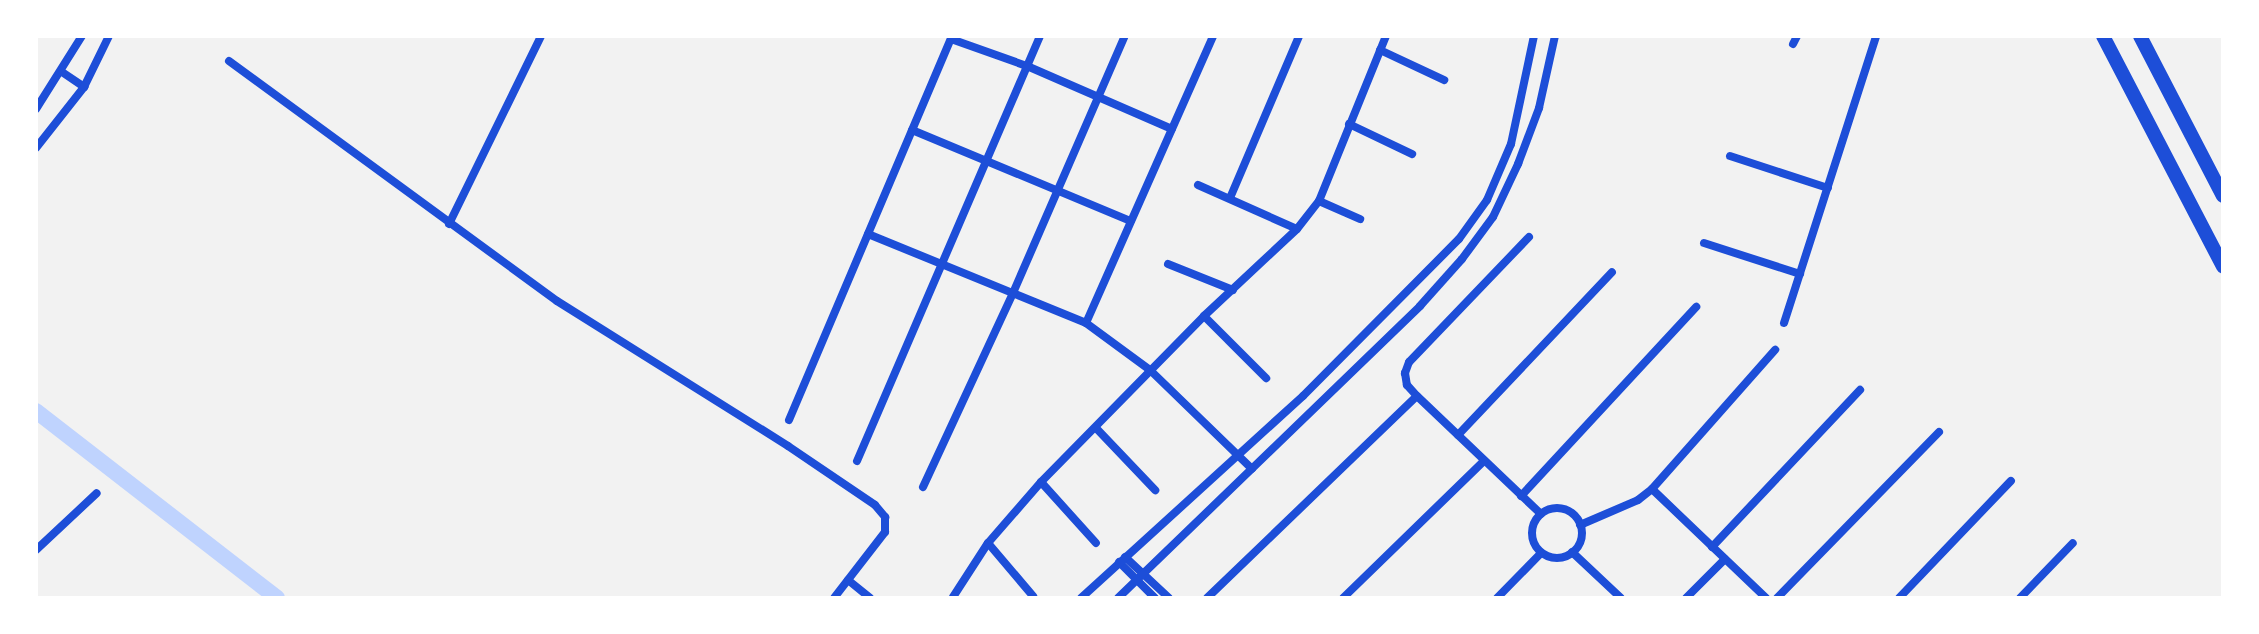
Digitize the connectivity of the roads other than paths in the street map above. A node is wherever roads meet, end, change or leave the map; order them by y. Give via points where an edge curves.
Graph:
1 (82, 36) edge
2 (109, 36) edge
3 (541, 36) edge
4 (1040, 36) edge
5 (1125, 36) edge
6 (1213, 36) edge
7 (1299, 36) edge
8 (1386, 36) edge
9 (1534, 36) edge
10 (1555, 36) edge
11 (1876, 36) edge
12 (2103, 36) edge
13 (2140, 36) edge
14 (952, 38) edge
15 (1380, 50) junction
16 (229, 61) dead end
17 (1027, 66) junction
18 (62, 72) junction
19 (1444, 80) dead end
20 (84, 87) junction
21 (1099, 96) junction
22 (36, 109) edge
23 (1349, 124) junction
24 (1172, 129) junction
25 (912, 130) junction
26 (36, 148) edge
27 (1412, 154) dead end
28 (1730, 156) dead end
29 (986, 160) junction
30 (1198, 185) dead end
31 (1828, 188) junction
32 (1058, 190) junction
33 (2223, 196) edge
34 (1230, 198) junction
35 (1319, 201) junction
36 (1360, 219) dead end
37 (1131, 221) junction
38 (449, 224) junction
39 (1297, 229) junction
40 (868, 234) junction
41 (1529, 237) dead end
42 (1704, 243) dead end
43 (941, 264) junction
44 (1168, 264) dead end
45 (2223, 267) edge
46 (1612, 272) dead end
47 (1800, 274) junction
48 (1233, 290) junction
49 (1013, 293) junction
50 (1696, 307) dead end
51 (1204, 316) junction
52 (1086, 323) junction
53 (1784, 323) dead end
54 (1775, 350) dead end
55 (1150, 370) junction
56 (1266, 378) dead end
57 (1860, 390) dead end
58 (1417, 396) junction
59 (789, 420) dead end
60 (1096, 428) junction
61 (1939, 432) dead end
62 (1458, 435) junction
63 (1238, 455) junction
64 (857, 461) dead end
65 (1484, 461) junction
66 (1252, 469) junction
67 (2011, 481) dead end
68 (1041, 482) junction
69 (923, 487) dead end
70 (1652, 489) junction
71 (1155, 490) dead end
72 (97, 493) dead end
73 (1521, 496) junction
74 (1541, 514) junction
75 (1580, 525) junction
76 (988, 543) junction
77 (1096, 543) dead end
78 (2073, 543) dead end
79 (1712, 547) junction
80 (36, 550) edge
81 (1572, 552) junction
82 (1541, 553) junction
83 (1725, 559) junction
84 (1122, 560) junction
85 (1141, 577) junction
86 (848, 580) junction
87 (1033, 596) dead end
88 (953, 597) edge
89 (834, 598) edge
90 (870, 598) edge
91 (1081, 598) edge
92 (1118, 598) edge
93 (1155, 598) edge
94 (1169, 598) edge
95 (1207, 598) edge
96 (1343, 598) edge
97 (1497, 598) edge
98 (1621, 598) edge
99 (1686, 598) edge
100 (1766, 598) edge
101 (1777, 598) edge
102 (1899, 598) edge
103 (2020, 598) edge

1 - 18 street
2 - 20 street
3 - 38 street
4 - 17 street
5 - 21 street
6 - 24 street
7 - 34 street
8 - 15 street
9 - 63 street via 1511,144 1487,200 1459,239
10 - 66 street via 1539,108 1493,217 1420,306
11 - 31 street
12 - 45 highway
13 - 33 highway
14 - 17 street
14 - 25 street
15 - 19 street
15 - 23 street
16 - 38 street
17 - 21 street
17 - 29 street
18 - 20 street
18 - 22 street
20 - 26 street
21 - 24 street
21 - 32 street
23 - 27 street
23 - 35 street
24 - 37 street
25 - 29 street
25 - 40 street
28 - 31 street
29 - 32 street
29 - 43 street
30 - 34 street
31 - 47 street
32 - 37 street
32 - 49 street
34 - 39 street
35 - 36 street
35 - 39 street
37 - 52 street
38 - 86 street via 557,301 875,505 885,517 885,532
39 - 48 street
40 - 43 street
40 - 59 street
41 - 58 street via 1409,362 1407,385
42 - 47 street
43 - 49 street
43 - 64 street
44 - 48 street
46 - 62 street
47 - 53 street
48 - 51 street
49 - 52 street
49 - 69 street
50 - 73 street
51 - 55 street
51 - 56 street
52 - 55 street
54 - 70 street
55 - 60 street
55 - 63 street
57 - 79 street
58 - 62 street
58 - 95 street
60 - 68 street
60 - 71 street
61 - 101 street
62 - 65 street
63 - 66 street
63 - 84 street
65 - 73 street
65 - 96 street
66 - 85 street
67 - 102 street
68 - 76 street
68 - 77 street
70 - 75 street
70 - 79 street
72 - 80 street
73 - 74 street
74 - 75 street via 1568,510
74 - 82 street via 1532,533
75 - 81 street via 1581,540
76 - 87 street
76 - 88 street
78 - 103 street
79 - 83 street
81 - 82 street via 1559,558
81 - 98 street
82 - 97 street
83 - 99 street
83 - 100 street
84 - 85 street
84 - 91 street
85 - 92 street
85 - 93 street
85 - 94 street
86 - 89 street
86 - 90 street

